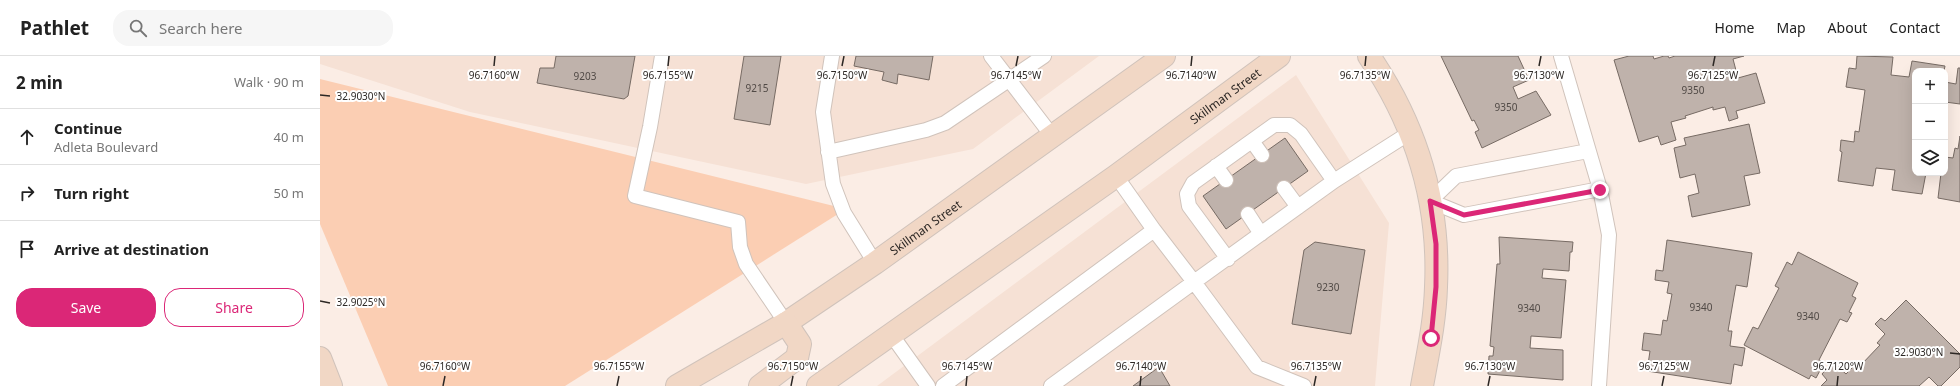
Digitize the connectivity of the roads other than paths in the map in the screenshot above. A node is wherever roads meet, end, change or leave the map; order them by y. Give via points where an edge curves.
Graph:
1 (662, 56) edge
2 (832, 56) edge
3 (991, 56) edge
4 (1044, 56) edge
5 (1164, 56) edge
6 (1279, 56) edge
7 (1369, 56) edge
8 (1561, 56) edge
9 (1009, 80) junction
10 (1411, 132) junction
11 (1053, 137) junction
12 (1252, 141) junction
13 (1588, 150) junction
14 (828, 152) junction
15 (1262, 155) dead end
16 (1216, 166) junction
17 (1116, 176) junction
18 (1226, 180) dead end
19 (1334, 181) junction
20 (1284, 188) dead end
21 (1600, 190) junction
22 (1430, 201) junction
23 (1298, 207) junction
24 (1248, 214) dead end
25 (1154, 230) junction
26 (1261, 234) junction
27 (1228, 259) junction
28 (875, 263) junction
29 (1194, 282) junction
30 (786, 323) junction
31 (891, 334) junction
32 (320, 358) edge
33 (715, 364) junction
34 (331, 386) edge
35 (678, 386) edge
36 (707, 386) edge
37 (760, 386) edge
38 (818, 386) edge
39 (928, 386) edge
40 (943, 386) edge
41 (1051, 386) edge
42 (1304, 386) edge
43 (1422, 386) edge
44 (1598, 386) edge

1 - 30 lane via 635,196 738,222 740,247 746,264
2 - 14 lane via 823,112
3 - 9 lane
4 - 9 lane
5 - 11 main road, Skillman Street
6 - 17 main road, Skillman Street
7 - 10 main road
8 - 13 lane
9 - 11 lane
9 - 14 lane via 926,130
10 - 19 lane
10 - 22 main road
11 - 28 main road, Skillman Street
12 - 15 lane
12 - 16 lane
12 - 19 lane via 1274,125 1290,125 1301,134
13 - 21 lane
13 - 22 lane via 1456,176
14 - 28 lane via 833,184 844,213
16 - 18 lane
16 - 27 lane via 1193,183 1187,194 1189,206
17 - 25 lane
17 - 31 main road, Skillman Street
19 - 23 lane
20 - 23 lane
21 - 22 lane via 1464,215
21 - 44 lane via 1609,235
22 - 43 main road via 1436,244 1436,287 1431,338
23 - 26 lane
24 - 26 lane
25 - 29 lane
25 - 40 lane
26 - 27 lane
27 - 29 lane
28 - 30 main road, Skillman Street
29 - 41 lane
29 - 42 lane via 1257,367
30 - 33 main road, Skillman Street
30 - 37 main road via 800,344 797,358
31 - 38 main road, Skillman Street
31 - 39 lane
32 - 34 main road
33 - 35 main road, Skillman Street
33 - 36 main road

